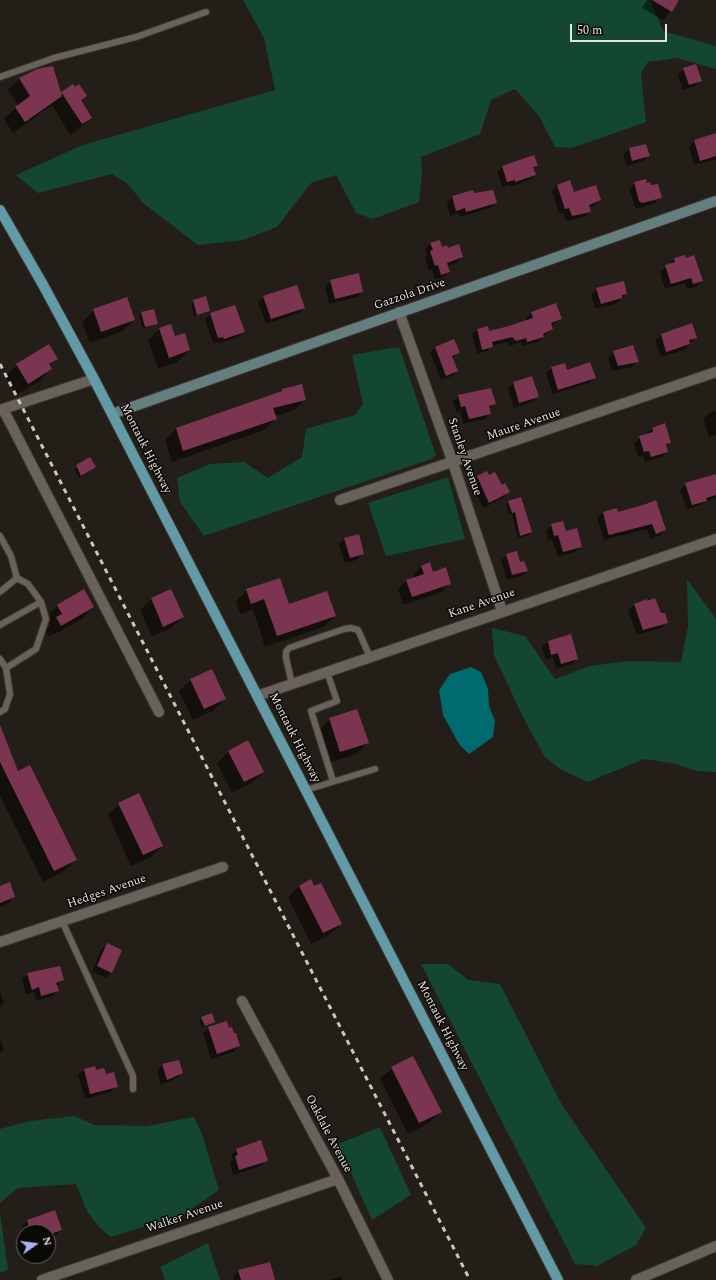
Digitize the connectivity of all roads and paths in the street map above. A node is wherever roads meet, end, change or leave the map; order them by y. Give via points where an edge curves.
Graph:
1 (206, 12) dead end
2 (0, 77) edge
3 (716, 201) edge
4 (0, 210) edge
5 (399, 312) junction
6 (716, 372) edge
7 (94, 379) junction
8 (2, 410) edge
9 (112, 414) junction
10 (453, 463) junction
11 (340, 500) dead end
12 (0, 536) edge
13 (716, 538) edge
14 (17, 578) junction
15 (0, 592) edge
16 (42, 602) junction
17 (502, 611) junction
18 (0, 625) edge
19 (370, 657) junction
20 (0, 659) edge
21 (6, 668) junction
22 (327, 672) junction
23 (292, 684) junction
24 (257, 696) junction
25 (0, 712) edge
26 (159, 712) dead end
27 (375, 769) dead end
28 (333, 781) junction
29 (306, 790) junction
30 (222, 867) dead end
31 (62, 921) junction
32 (0, 942) edge
33 (242, 1001) dead end
34 (133, 1088) dead end
35 (338, 1180) junction
36 (716, 1246) edge
37 (42, 1280) edge
38 (388, 1280) edge
39 (558, 1280) edge
40 (636, 1280) edge

1 - 2 lane via 136,37 54,58
3 - 5 street, Gazzola Drive
4 - 7 main road, Montauk Highway
5 - 9 street, Gazzola Drive
5 - 10 street, Stanley Avenue
6 - 10 street, Maure Avenue
7 - 8 street
7 - 9 main road, Montauk Highway
8 - 26 street
9 - 24 main road, Montauk Highway
10 - 11 street, Maure Avenue
10 - 17 street, Stanley Avenue
12 - 14 lane via 11,556
13 - 17 street, Kane Avenue
14 - 15 lane
14 - 16 lane via 28,584
16 - 18 lane
16 - 21 lane via 46,620 36,649
17 - 19 street, Kane Avenue
19 - 22 street, Kane Avenue
19 - 23 lane via 358,630 351,628 289,648 286,658
20 - 21 lane
21 - 25 lane via 10,694 5,709
22 - 23 street, Kane Avenue
22 - 28 lane via 337,701 312,711
23 - 24 street, Kane Avenue
24 - 29 main road, Montauk Highway
27 - 28 lane
28 - 29 lane
29 - 39 main road, Montauk Highway
30 - 31 street, Hedges Avenue
31 - 32 street, Hedges Avenue
31 - 34 lane via 133,1076
33 - 35 street, Oakdale Avenue
35 - 37 street, Walker Avenue
35 - 38 street, Oakdale Avenue
36 - 40 street

